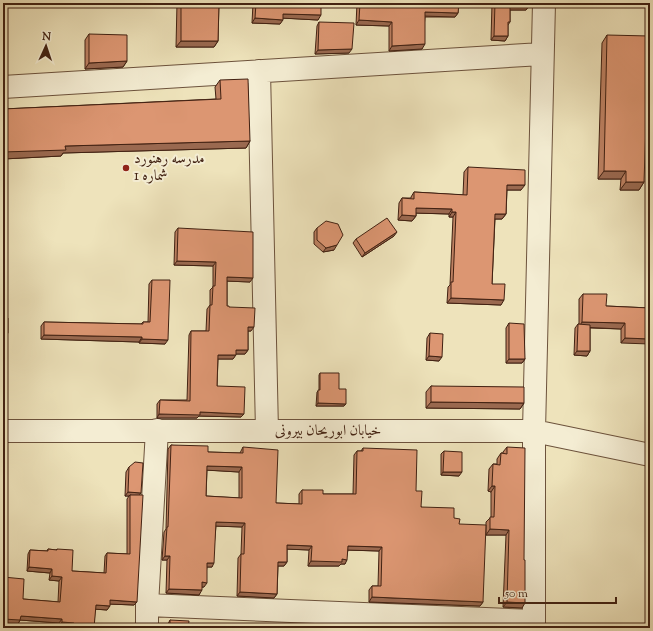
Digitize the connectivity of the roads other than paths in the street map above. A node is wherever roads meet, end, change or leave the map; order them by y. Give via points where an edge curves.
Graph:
1 (544, 3) edge
2 (542, 54) junction
3 (259, 71) junction
4 (3, 87) edge
5 (157, 430) junction
6 (3, 431) edge
7 (267, 431) junction
8 (534, 431) junction
9 (650, 455) edge
10 (147, 605) junction
11 (534, 625) edge
12 (147, 628) edge

1 - 2 street
2 - 3 street
2 - 8 street
3 - 4 street
3 - 7 street
5 - 6 street, خیابان ابوریحان بیرونی
5 - 7 street, خیابان ابوریحان بیرونی
5 - 10 street
7 - 8 street, خیابان ابوریحان بیرونی
8 - 9 street, خیابان ابوریحان بیرونی
8 - 11 street
10 - 11 street
10 - 12 street

